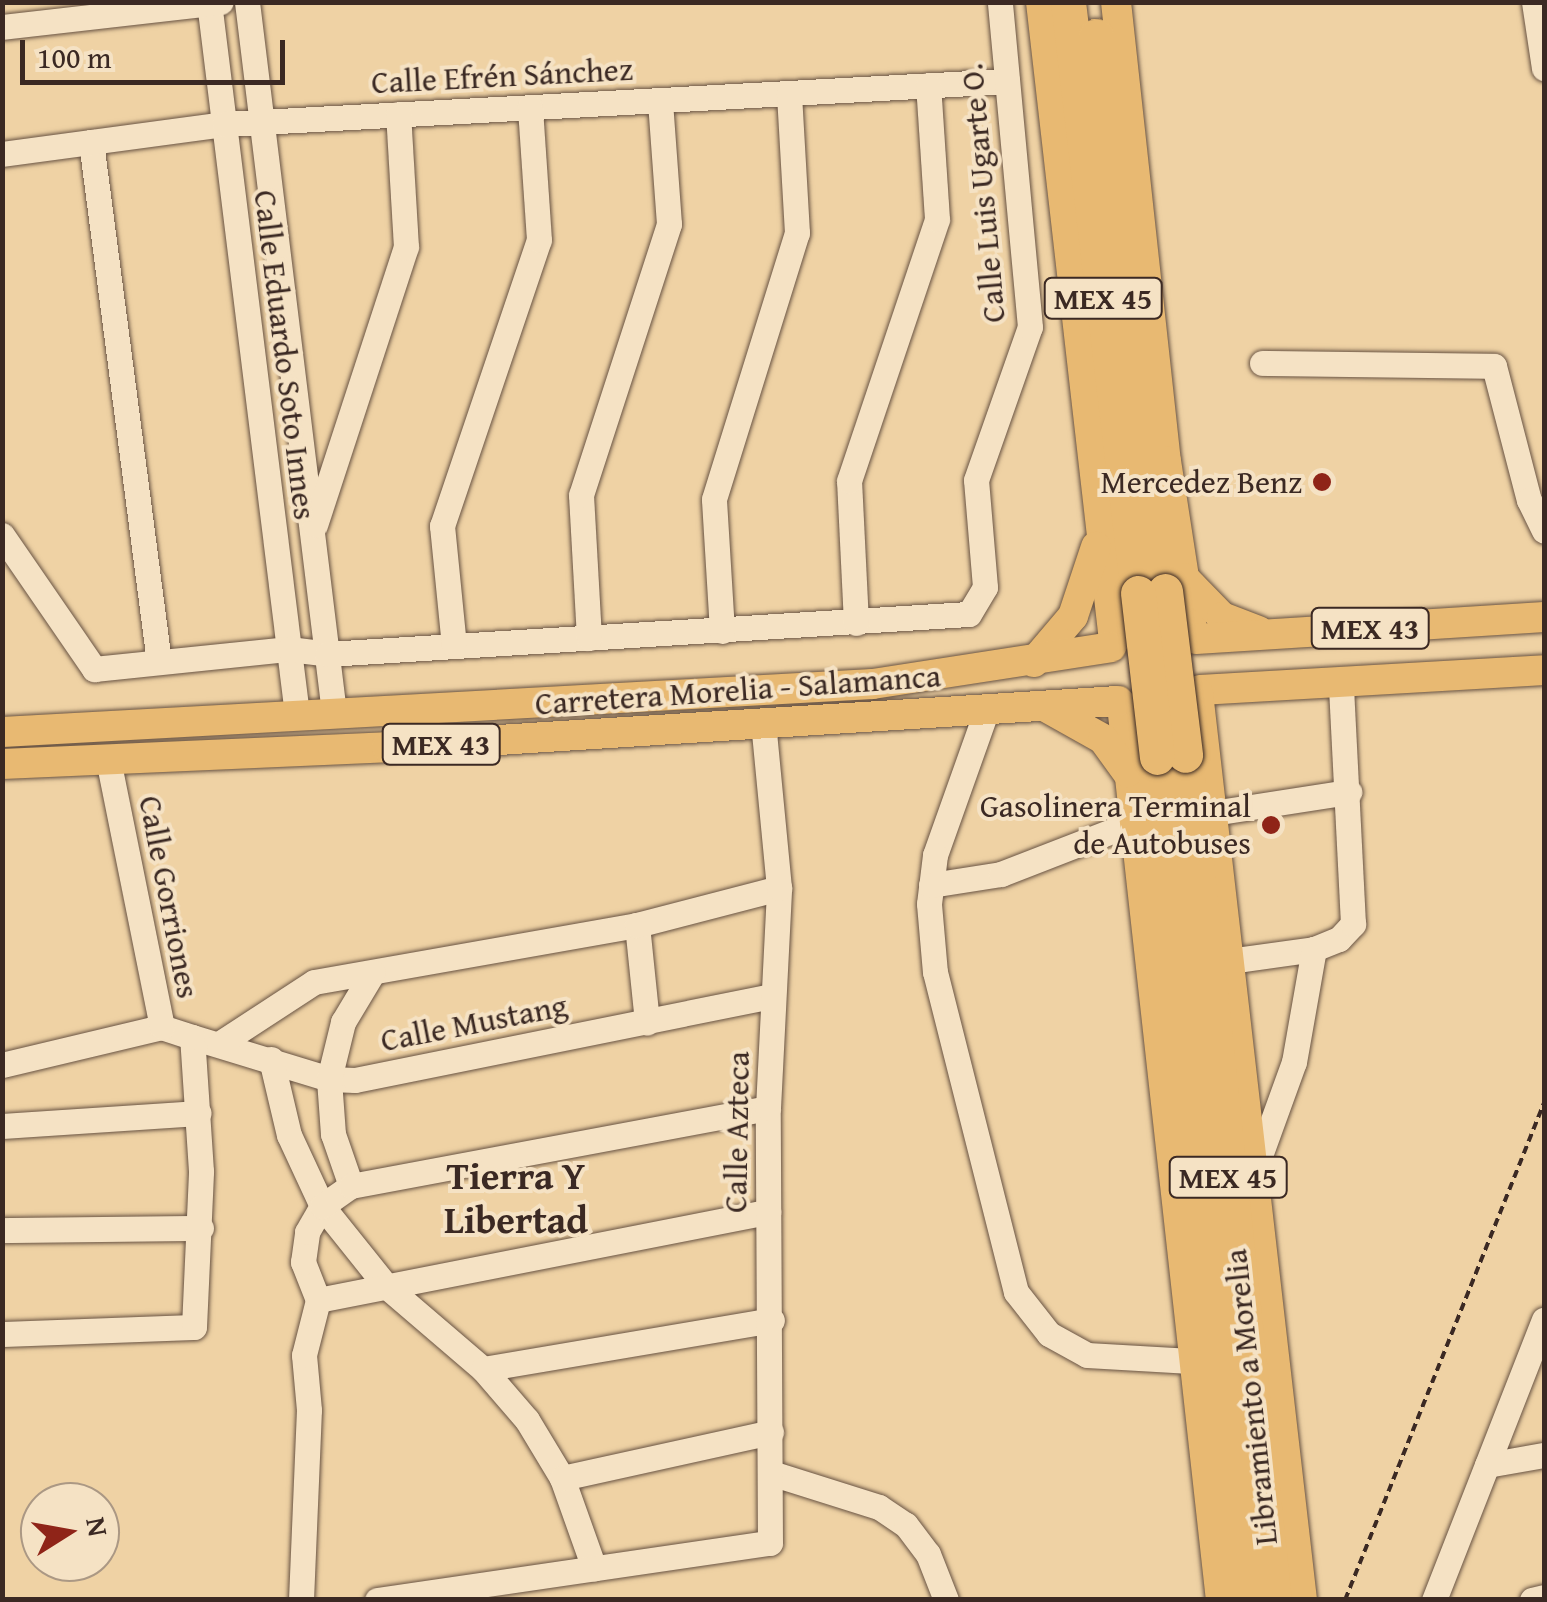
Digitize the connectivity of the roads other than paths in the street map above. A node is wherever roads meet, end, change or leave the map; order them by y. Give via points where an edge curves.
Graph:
1 (221, 2) edge
2 (247, 2) edge
3 (1000, 2) edge
4 (1041, 2) edge
5 (1068, 2) edge
6 (1092, 2) edge
7 (1116, 2) edge
8 (1534, 2) edge
9 (209, 3) edge
10 (73, 10) edge
11 (2, 27) edge
12 (1544, 68) edge
13 (1008, 81) junction
14 (928, 86) junction
15 (788, 93) junction
16 (660, 100) junction
17 (530, 107) junction
18 (398, 114) junction
19 (261, 122) junction
20 (224, 124) junction
21 (91, 142) junction
22 (2, 154) edge
23 (1262, 363) dead end
24 (1098, 500) junction
25 (1544, 531) edge
26 (2, 535) edge
27 (312, 535) junction
28 (1162, 587) junction
29 (1544, 617) edge
30 (856, 622) junction
31 (722, 630) junction
32 (1284, 634) junction
33 (1194, 637) junction
34 (589, 638) junction
35 (1112, 644) junction
36 (454, 646) junction
37 (289, 649) junction
38 (327, 654) junction
39 (159, 662) junction
40 (1034, 662) junction
41 (1544, 670) edge
42 (1342, 683) junction
43 (1286, 686) junction
44 (1199, 692) junction
45 (1120, 703) junction
46 (1041, 705) junction
47 (987, 709) junction
48 (334, 713) junction
49 (298, 716) junction
50 (763, 723) junction
51 (2, 732) edge
52 (387, 747) junction
53 (1183, 756) junction
54 (108, 758) junction
55 (2, 764) edge
56 (1130, 782) junction
57 (1349, 792) junction
58 (1212, 813) junction
59 (1135, 822) junction
60 (931, 885) junction
61 (779, 888) junction
62 (637, 925) junction
63 (1314, 949) junction
64 (1229, 961) junction
65 (373, 972) junction
66 (772, 996) junction
67 (647, 1022) junction
68 (162, 1027) junction
69 (192, 1037) junction
70 (220, 1044) junction
71 (271, 1059) junction
72 (2, 1065) edge
73 (330, 1079) junction
74 (768, 1108) junction
75 (199, 1113) junction
76 (2, 1126) edge
77 (1253, 1175) junction
78 (351, 1186) junction
79 (322, 1206) junction
80 (768, 1212) junction
81 (201, 1228) junction
82 (2, 1230) edge
83 (386, 1286) junction
84 (318, 1300) junction
85 (772, 1320) junction
86 (1544, 1320) edge
87 (2, 1334) edge
88 (1191, 1361) junction
89 (483, 1369) junction
90 (771, 1432) junction
91 (1544, 1455) edge
92 (1487, 1465) junction
93 (771, 1473) junction
94 (562, 1478) junction
95 (594, 1568) junction
96 (1544, 1597) edge
97 (301, 1600) edge
98 (377, 1600) edge
99 (946, 1600) edge
100 (1221, 1600) edge
101 (1247, 1600) edge
102 (1274, 1600) edge
103 (1302, 1600) edge
104 (1434, 1600) edge
105 (1532, 1600) edge

1 - 9 street
2 - 19 street
3 - 13 street, Calle Luis Ugarte O.
4 - 24 main road
5 - 28 highway, Libramiento a Morelia / MEX 45
6 - 28 highway, Libramiento a Morelia / MEX 45
7 - 28 main road
8 - 12 street
9 - 10 street
9 - 20 street, Calle Eduardo Soto Innes
10 - 11 street
13 - 14 street, Calle Efrén Sánchez
13 - 30 street, Calle Luis Ugarte O. via 1030,327 976,480 985,586 977,607 958,617
14 - 15 street, Calle Efrén Sánchez
14 - 30 street via 937,220 849,481
15 - 16 street, Calle Efrén Sánchez
15 - 31 street via 797,233 714,499
16 - 17 street, Calle Efrén Sánchez
16 - 34 street via 669,224 581,495
17 - 18 street, Calle Efrén Sánchez
17 - 36 street via 539,240 442,526
18 - 19 street, Calle Efrén Sánchez
18 - 27 street via 406,246
19 - 20 street, Calle Efrén Sánchez
19 - 27 street
20 - 21 street, Calle Efrén Sánchez
20 - 37 street, Calle Eduardo Soto Innes
21 - 22 street, Calle Efrén Sánchez
21 - 39 street
23 - 25 street via 1494,366 1529,500
24 - 35 main road
24 - 40 main road via 1095,560 1086,589
26 - 39 street via 94,669
27 - 38 street
28 - 32 main road via 1222,618
28 - 33 main road
28 - 53 highway, Libramiento a Morelia / MEX 45, bridge
29 - 32 main road, MEX 43
30 - 31 street
31 - 34 street
32 - 33 main road, MEX 43
32 - 43 main road
33 - 35 main road, MEX 43 via 1178,624 1152,618 1134,623
33 - 44 main road via 1205,664
34 - 36 street
35 - 40 main road, Carretera Morelia - Salamanca / MEX 43
35 - 45 main road via 1106,672
36 - 38 street
37 - 38 street
37 - 39 street
37 - 49 street, Calle Eduardo Soto Innes
38 - 48 street
40 - 48 main road, Carretera Morelia - Salamanca / MEX 43 via 873,684
41 - 42 main road, MEX 43
42 - 43 main road, MEX 43
42 - 57 street
43 - 44 main road, MEX 43
43 - 53 main road via 1230,710
44 - 45 main road, MEX 43 via 1168,716 1148,717
44 - 53 main road
45 - 46 main road, Carretera Morelia - Salamanca / MEX 43
45 - 56 main road
46 - 47 main road, Carretera Morelia - Salamanca / MEX 43
46 - 56 main road via 1104,740
47 - 50 main road, Carretera Morelia - Salamanca / MEX 43
47 - 60 street via 934,855
48 - 49 main road, Carretera Morelia - Salamanca / MEX 43
49 - 51 main road, Carretera Morelia - Salamanca / MEX 43
49 - 52 main road via 346,739
50 - 52 main road, Carretera Morelia - Salamanca / MEX 43
50 - 61 street, Calle Azteca
52 - 54 main road, Carretera Morelia - Salamanca / MEX 43
53 - 58 main road
53 - 101 highway, Libramiento a Morelia / MEX 45
53 - 102 highway, Libramiento a Morelia / MEX 45
54 - 55 main road, Carretera Morelia - Salamanca / MEX 43
54 - 68 street, Calle Gorriones
56 - 59 main road
57 - 58 street
57 - 63 street via 1353,924 1340,939
58 - 64 main road
59 - 60 street via 1002,874
59 - 88 main road
60 - 88 street via 935,972 1016,1292 1049,1334 1088,1355
61 - 62 street
61 - 66 street, Calle Azteca
62 - 65 street
62 - 67 street
63 - 64 street
63 - 77 street via 1294,1062
64 - 77 main road
65 - 70 street via 314,982
65 - 73 street via 343,1022
66 - 67 street, Calle Mustang
66 - 74 street, Calle Azteca
67 - 73 street, Calle Mustang via 356,1080
68 - 69 street, Calle Gorriones
68 - 72 street
69 - 70 street, Calle Mustang
69 - 75 street, Calle Gorriones
70 - 71 street, Calle Mustang
71 - 73 street, Calle Mustang
71 - 79 street via 290,1134
73 - 78 street via 333,1134
74 - 78 street
74 - 80 street, Calle Azteca
75 - 76 street
75 - 81 street, Calle Gorriones
77 - 103 main road
78 - 79 street
79 - 83 street
79 - 84 street via 307,1232 303,1262
80 - 83 street
80 - 85 street, Calle Azteca
81 - 82 street
81 - 87 street, Calle Gorriones via 194,1326
83 - 84 street
83 - 89 street
84 - 97 street via 304,1355 309,1410
85 - 89 street
85 - 90 street, Calle Azteca
86 - 92 street
88 - 100 main road
89 - 94 street via 527,1420
90 - 93 street, Calle Azteca
90 - 94 street
91 - 92 street
92 - 104 street
93 - 95 street, Calle Azteca via 770,1543
93 - 99 street via 879,1507 906,1525 928,1554
94 - 95 street
95 - 98 street
96 - 105 street

